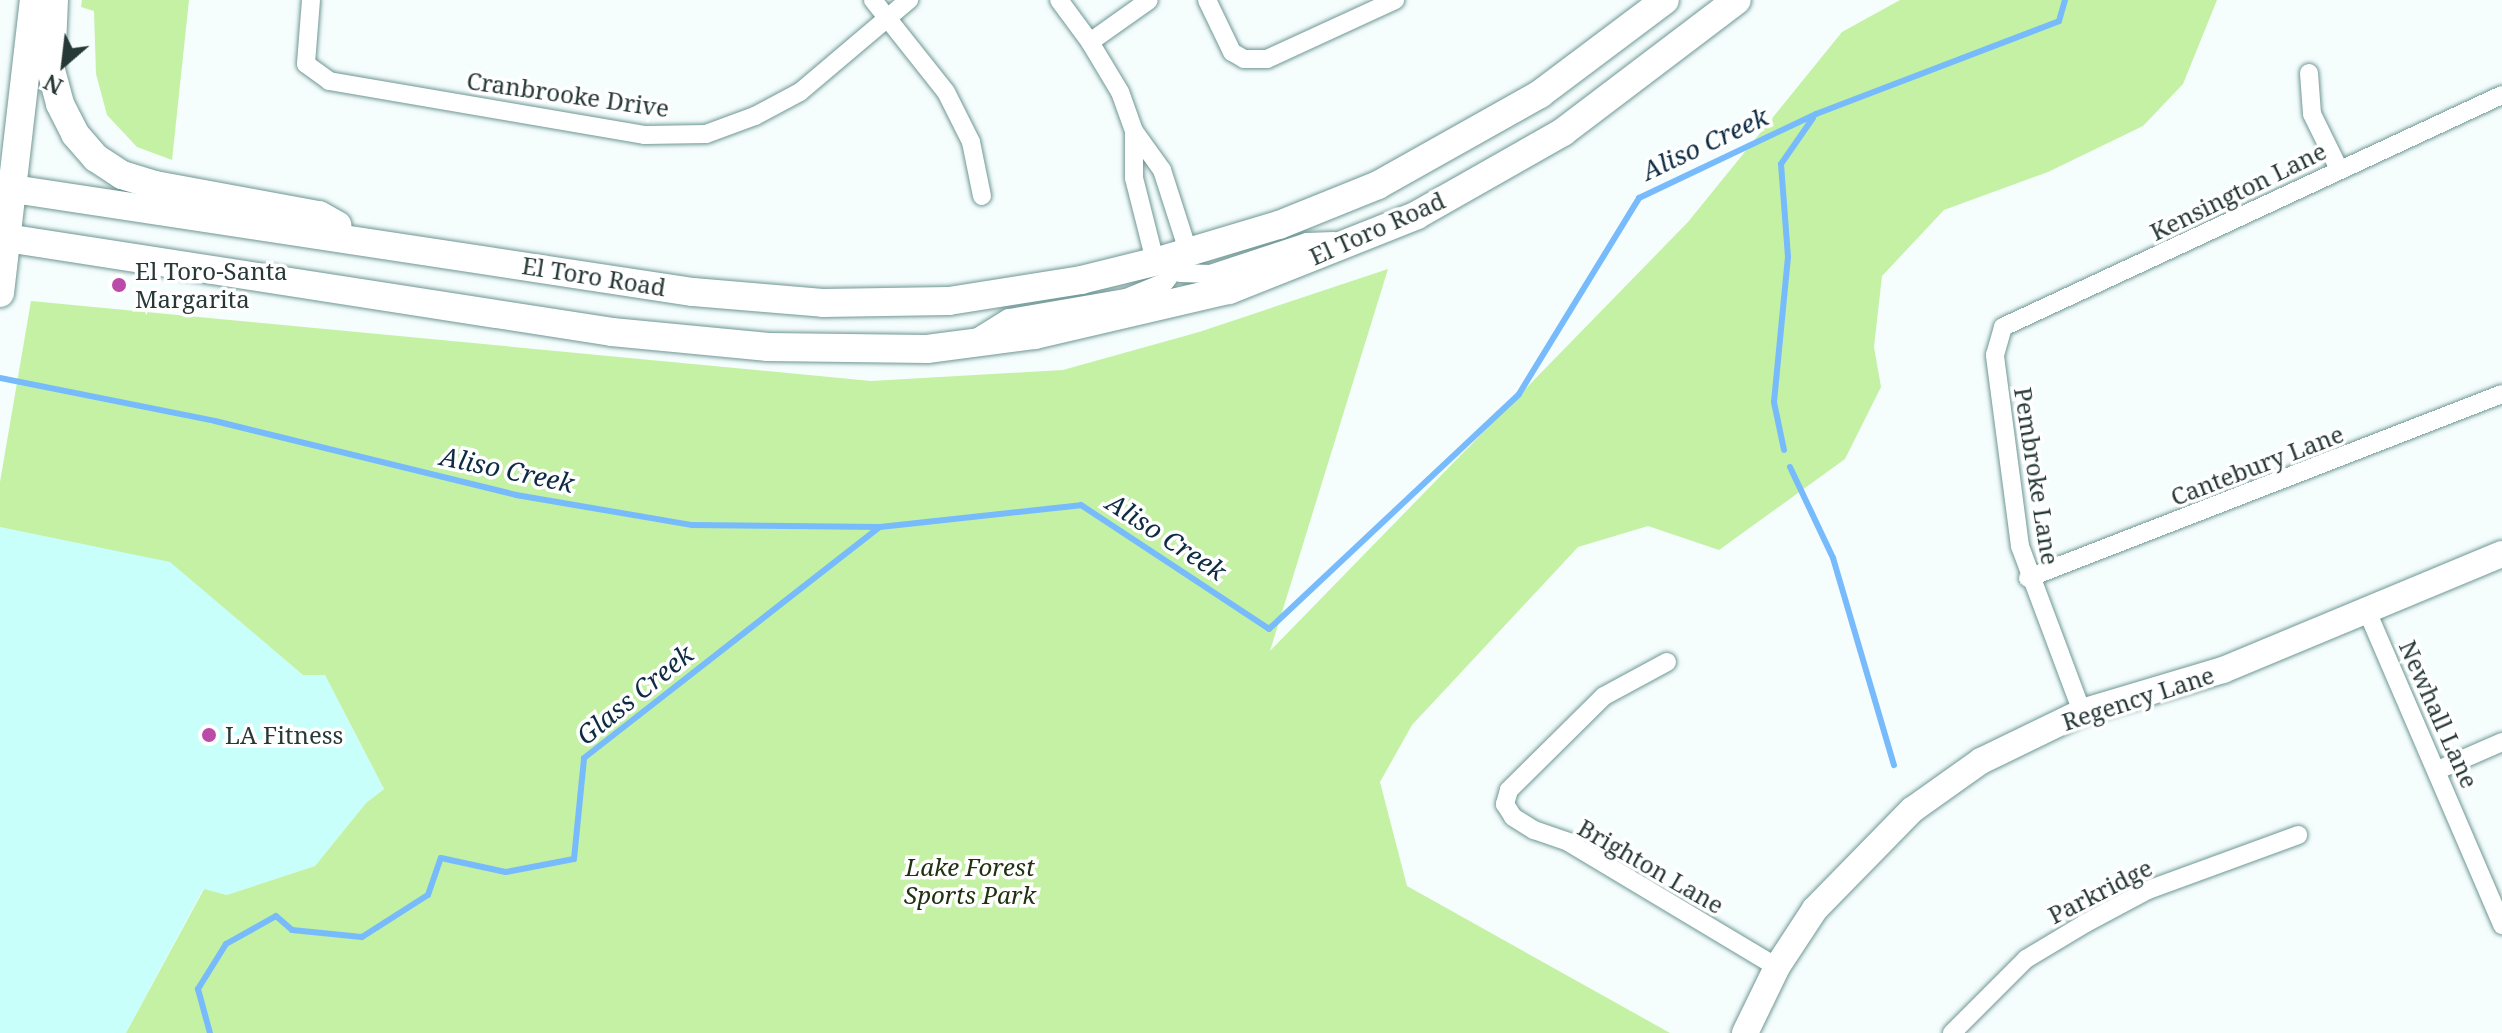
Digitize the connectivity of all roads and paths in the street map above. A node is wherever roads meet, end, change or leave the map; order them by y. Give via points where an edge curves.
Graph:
1 (34, 0) edge
2 (54, 0) edge
3 (311, 0) edge
4 (873, 0) edge
5 (909, 0) edge
6 (1059, 0) edge
7 (1149, 0) edge
8 (1207, 0) edge
9 (1395, 0) edge
10 (1665, 0) edge
11 (1737, 0) edge
12 (891, 17) junction
13 (1090, 42) junction
14 (2309, 73) dead end
15 (2502, 95) edge
16 (1134, 131) junction
17 (2339, 169) junction
18 (7, 188) edge
19 (982, 196) dead end
20 (4, 238) edge
21 (1356, 239) junction
22 (370, 242) junction
23 (1175, 260) junction
24 (0, 293) edge
25 (1999, 334) joint
26 (967, 344) junction
27 (2502, 394) edge
28 (2502, 554) edge
29 (2028, 578) junction
30 (2367, 611) junction
31 (1667, 662) dead end
32 (2082, 712) junction
33 (2502, 742) edge
34 (2438, 770) junction
35 (2298, 835) dead end
36 (2502, 925) edge
37 (1777, 967) junction
38 (1745, 1033) edge
39 (1952, 1033) edge

1 - 18 main road
2 - 22 main road via 51,70 60,104 75,134 96,158 122,175 155,185 319,215
3 - 12 street, Cranbrooke Drive via 306,64 329,81 645,135 706,134 755,116 800,92
4 - 12 street
5 - 12 street, Cranbrooke Drive
6 - 13 street
7 - 13 street
8 - 9 street via 1232,52 1244,59 1267,59
10 - 23 main road, El Toro Road via 1540,94 1453,147 1279,225
11 - 21 main road, El Toro Road via 1563,132 1417,215
12 - 19 street via 946,92 971,142
13 - 16 street via 1120,92
14 - 17 street via 2312,114
15 - 17 street, Kensington Lane
16 - 23 street via 1162,170
16 - 23 street via 1134,178 1153,253
17 - 25 street, Kensington Lane via 2008,323
18 - 20 main road
18 - 22 main road, El Toro Road
20 - 24 main road
20 - 26 main road, El Toro Road via 612,332 846,352
21 - 23 street via 1307,242 1210,274
21 - 26 main road, El Toro Road via 1229,290 1104,323
22 - 23 main road, El Toro Road via 693,292 823,303 949,301
23 - 26 street, El Toro Road via 1165,282 1126,298 1009,318
25 - 29 street, Pembroke Lane via 1995,355
27 - 29 street, Cantebury Lane
28 - 30 street, Regency Lane
29 - 32 street, Pembroke Lane
30 - 32 street, Regency Lane via 2223,670
30 - 34 street, Newhall Lane
31 - 37 street, Brighton Lane via 1604,696 1509,790 1505,804 1513,817 1534,830 1568,842
32 - 37 street, Regency Lane via 1981,761 1912,810 1815,909
33 - 34 street
34 - 36 street, Newhall Lane
35 - 39 street, Parkridge via 2148,890 2086,923 2026,959
37 - 38 street, Regency Lane

